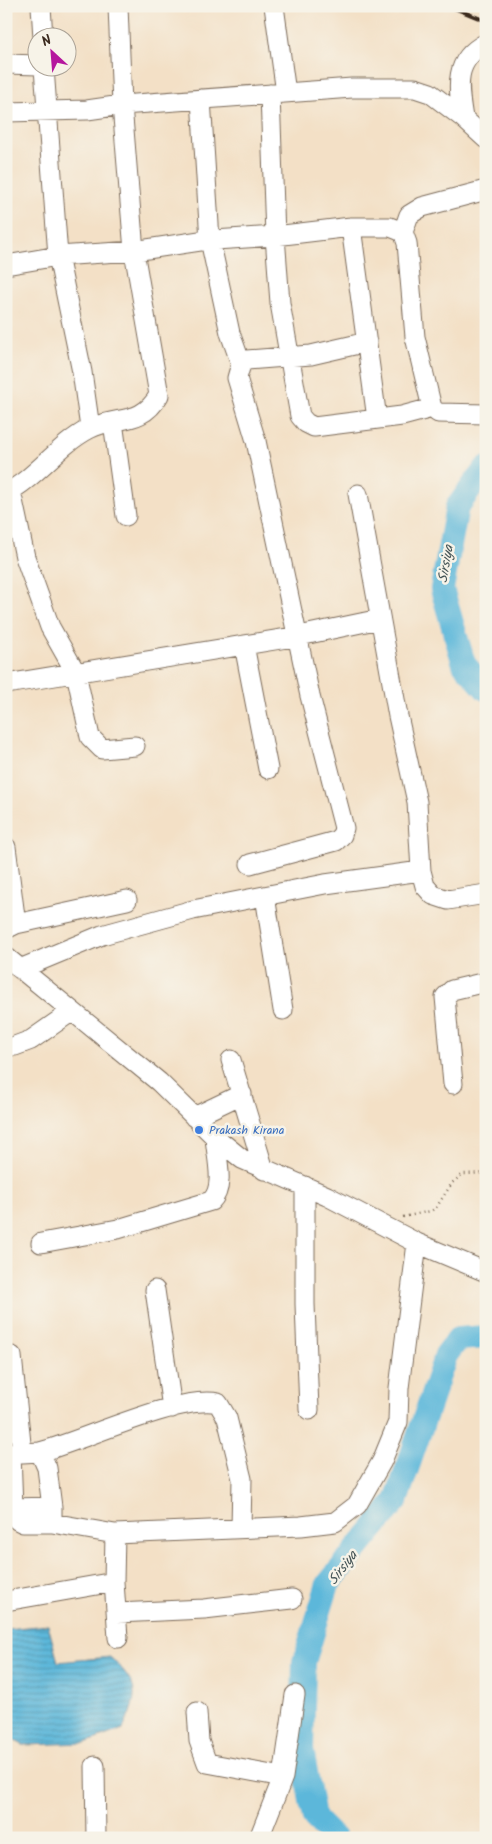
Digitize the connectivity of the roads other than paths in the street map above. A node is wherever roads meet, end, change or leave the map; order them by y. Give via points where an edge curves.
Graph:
1 (41, 6) edge
2 (118, 6) edge
3 (274, 6) edge
4 (42, 28) edge
5 (486, 43) edge
6 (6, 64) edge
7 (28, 65) edge
8 (44, 78) edge
9 (278, 94) junction
10 (201, 99) junction
11 (122, 105) junction
12 (6, 112) edge
13 (46, 113) junction
14 (464, 118) junction
15 (486, 139) edge
16 (486, 190) edge
17 (351, 227) junction
18 (403, 232) junction
19 (275, 236) junction
20 (210, 240) junction
21 (134, 251) junction
22 (58, 256) junction
23 (6, 265) edge
24 (367, 342) junction
25 (292, 358) junction
26 (241, 364) junction
27 (432, 408) junction
28 (486, 414) edge
29 (378, 419) junction
30 (113, 422) junction
31 (90, 428) junction
32 (9, 492) edge
33 (358, 494) dead end
34 (126, 516) dead end
35 (380, 619) junction
36 (298, 636) junction
37 (244, 645) junction
38 (76, 673) junction
39 (6, 684) edge
40 (135, 746) dead end
41 (268, 769) dead end
42 (6, 847) edge
43 (250, 864) dead end
44 (421, 870) junction
45 (486, 894) edge
46 (265, 896) junction
47 (127, 900) dead end
48 (11, 927) edge
49 (13, 963) edge
50 (486, 982) edge
51 (283, 1010) dead end
52 (71, 1012) junction
53 (15, 1046) dead end
54 (231, 1060) dead end
55 (453, 1084) dead end
56 (242, 1094) junction
57 (194, 1117) junction
58 (215, 1136) junction
59 (264, 1170) junction
60 (305, 1186) junction
61 (41, 1243) dead end
62 (417, 1243) junction
63 (486, 1272) edge
64 (155, 1290) dead end
65 (12, 1356) dead end
66 (172, 1408) junction
67 (309, 1410) dead end
68 (20, 1453) edge
69 (52, 1515) junction
70 (241, 1528) junction
71 (115, 1534) junction
72 (114, 1582) junction
73 (292, 1598) dead end
74 (6, 1601) edge
75 (117, 1613) junction
76 (118, 1638) dead end
77 (295, 1695) dead end
78 (197, 1712) dead end
79 (95, 1766) dead end
80 (283, 1777) junction
81 (96, 1838) edge
82 (259, 1838) edge

1 - 4 street
2 - 11 street
3 - 9 street
5 - 14 street via 474,49 461,70 458,90
6 - 7 street
8 - 13 street
9 - 10 street
9 - 14 street via 352,88 415,88 430,93
9 - 19 street
10 - 11 street
10 - 20 street
11 - 13 street
11 - 21 street
12 - 13 street
13 - 22 street
14 - 15 street
16 - 18 street via 422,207 409,215
17 - 18 street via 390,227
17 - 19 street
17 - 24 street
18 - 27 street via 407,243 415,337
19 - 20 street
19 - 25 street via 280,302
20 - 21 street
20 - 26 street via 230,333
21 - 22 street
21 - 30 street via 159,395 152,408
22 - 23 street
22 - 31 street
24 - 25 street
24 - 29 street
25 - 26 street via 255,358
25 - 29 street via 300,416 306,423 314,426
26 - 36 street via 237,378 256,441
27 - 28 street via 438,414
27 - 29 street
30 - 31 street
30 - 34 street
31 - 32 street via 67,442
32 - 38 street via 25,557 50,627
33 - 35 street
35 - 36 street
35 - 44 street via 417,802
36 - 37 street
36 - 43 street via 344,828 336,840
37 - 38 street
37 - 41 street
38 - 39 street
38 - 40 street via 90,736 95,745 102,749
42 - 48 street
44 - 45 street via 424,886 433,895 448,900
44 - 46 street
46 - 49 street via 193,910
46 - 51 street
47 - 48 street
49 - 52 street
50 - 55 street via 452,990 445,997
52 - 53 street via 30,1040
52 - 57 street via 159,1082
54 - 56 street
56 - 57 street
56 - 59 street
57 - 58 street
58 - 59 street via 242,1159
58 - 61 street via 219,1187 211,1201 118,1229
59 - 60 street
60 - 62 street
60 - 67 street
62 - 63 street
62 - 70 street via 399,1388 398,1422 382,1461 357,1505 335,1522
64 - 66 street
65 - 68 street
66 - 68 street
66 - 70 street via 206,1400 223,1408 242,1480
68 - 69 street via 47,1468
68 - 69 street via 13,1508 17,1520 23,1524
69 - 71 street
70 - 71 street
71 - 72 street
72 - 74 street
72 - 75 street
73 - 75 street via 204,1609
75 - 76 street
77 - 80 street
78 - 80 street via 199,1741 207,1763
79 - 81 street
80 - 82 street

